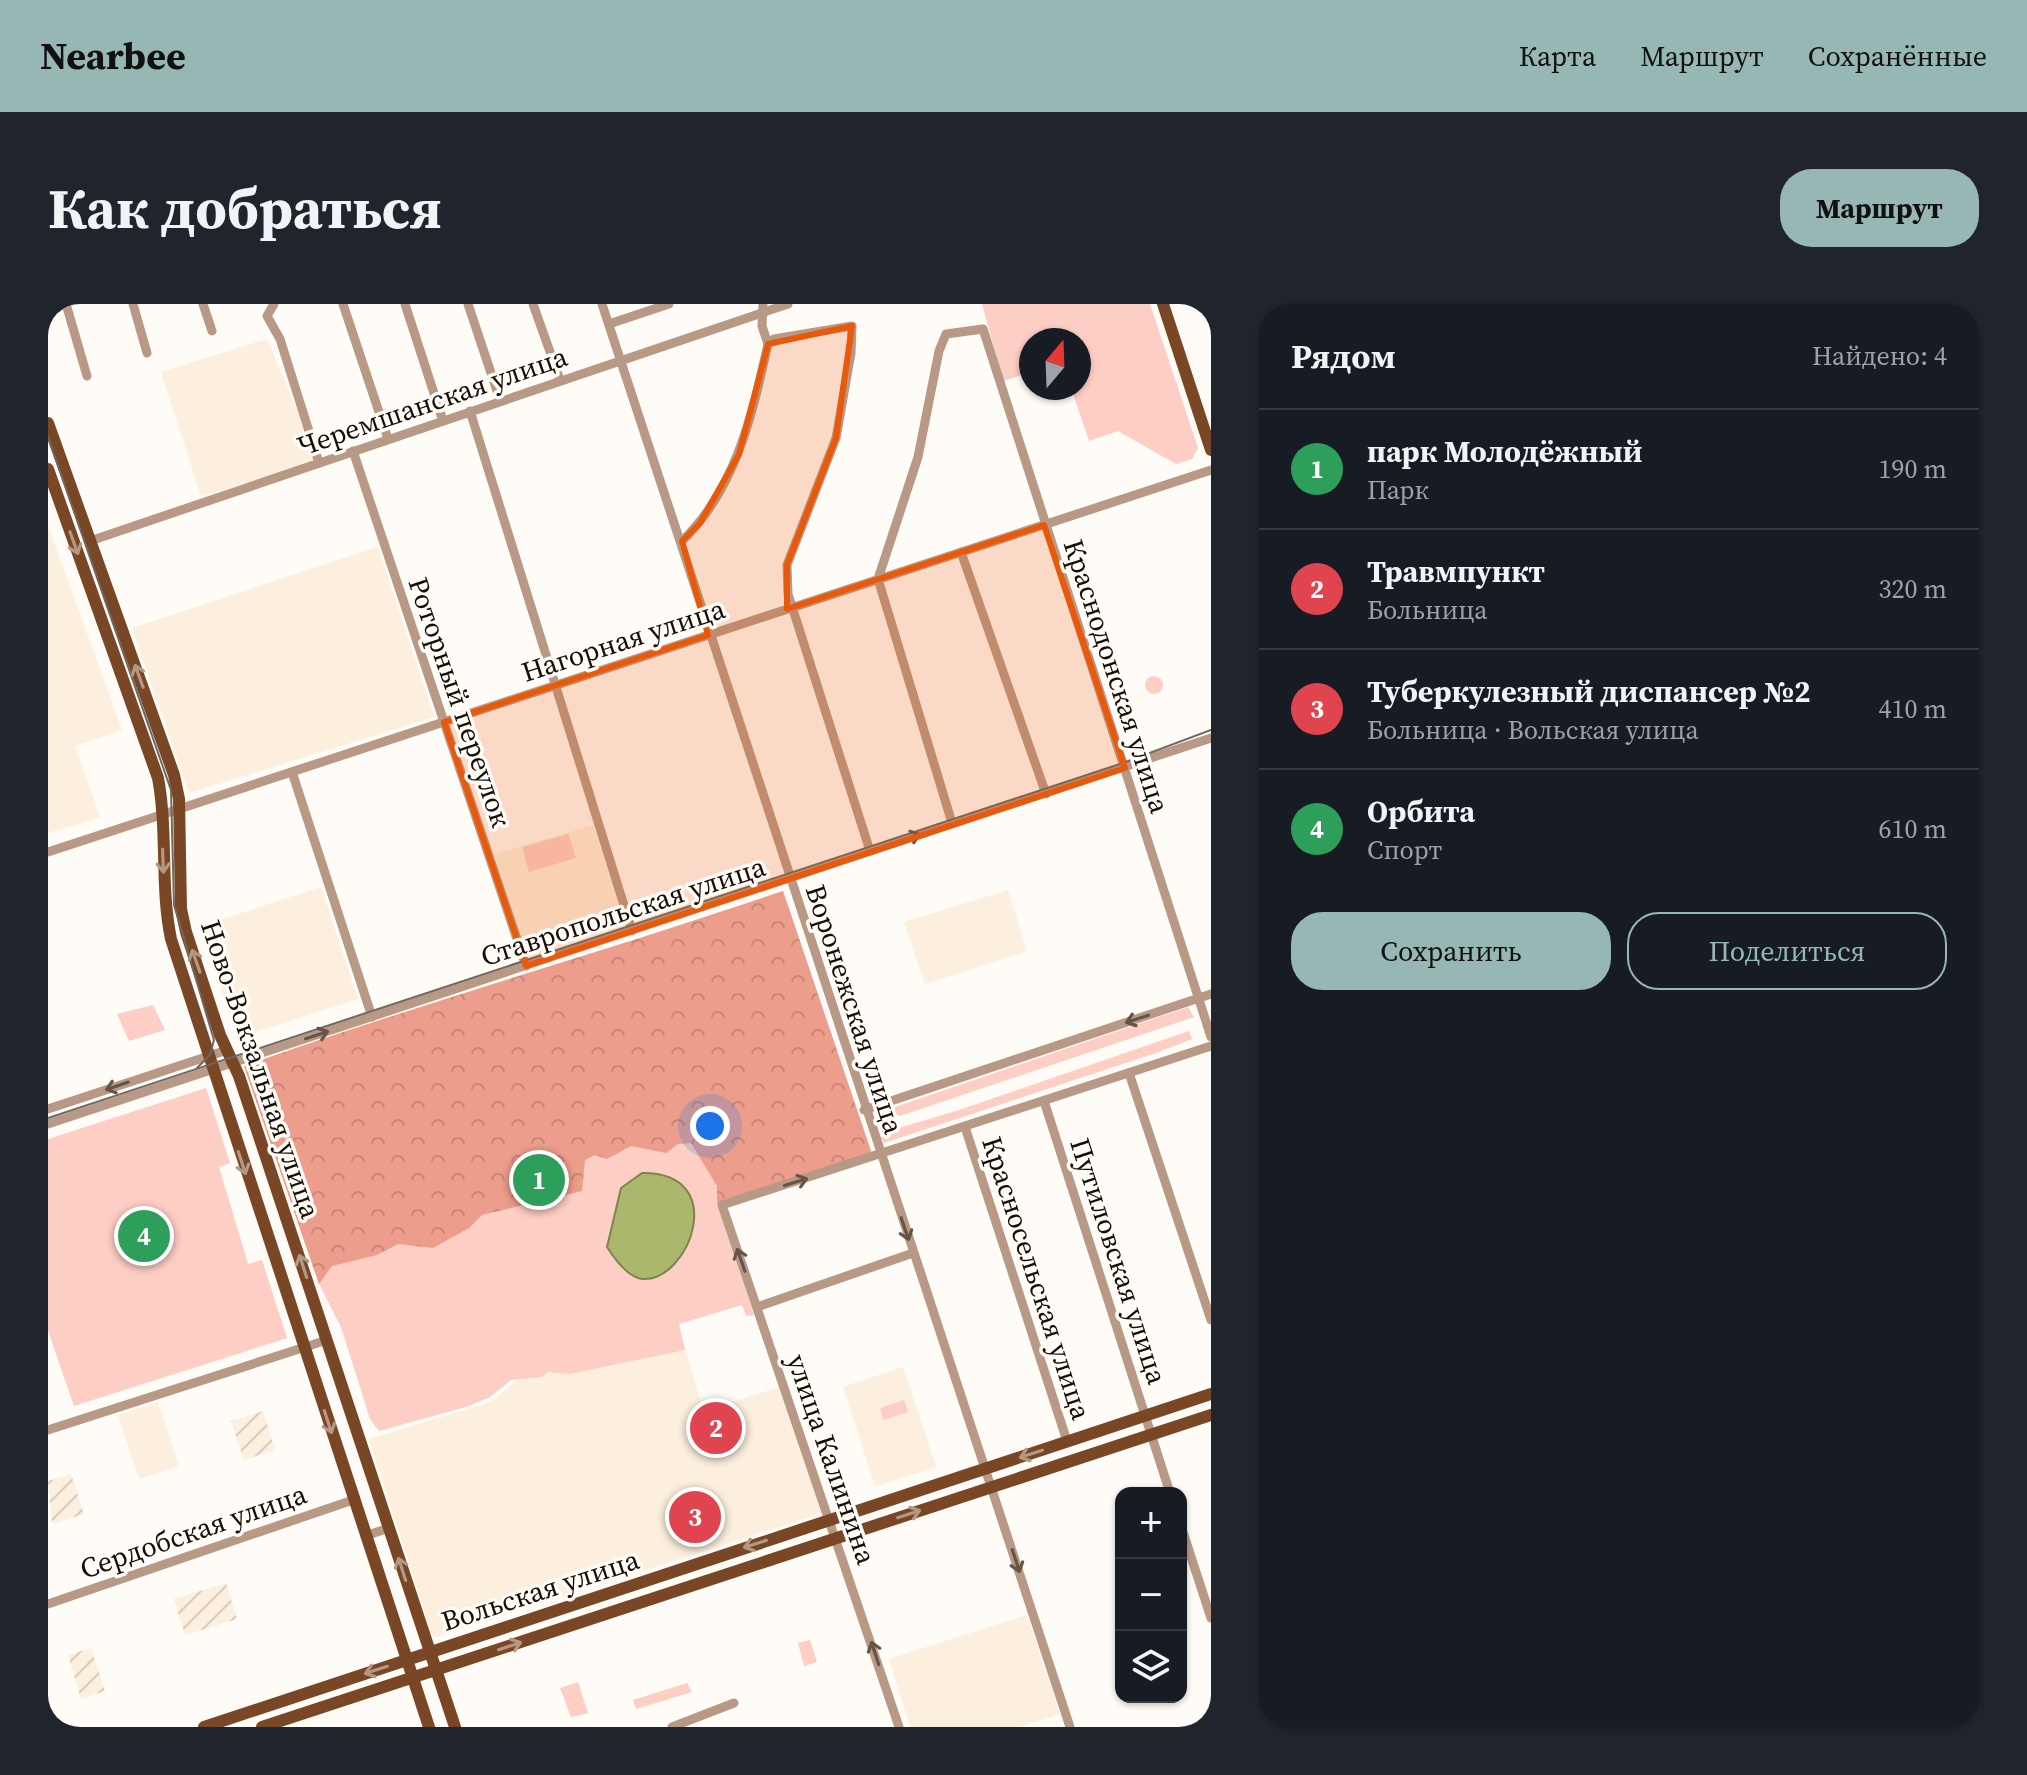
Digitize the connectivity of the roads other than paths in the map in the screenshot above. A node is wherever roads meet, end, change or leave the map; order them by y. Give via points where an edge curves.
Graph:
1 (66, 304) edge
2 (133, 304) edge
3 (203, 304) edge
4 (274, 304) edge
5 (343, 304) edge
6 (405, 304) edge
7 (468, 304) edge
8 (533, 304) edge
9 (602, 304) edge
10 (669, 304) edge
11 (788, 304) edge
12 (1163, 304) edge
13 (763, 308) edge
14 (609, 324) junction
15 (212, 331) dead end
16 (768, 344) junction
17 (147, 353) dead end
18 (622, 360) junction
19 (87, 376) dead end
20 (560, 380) junction
21 (500, 400) junction
22 (470, 411) junction
23 (443, 421) junction
24 (48, 423) edge
25 (388, 439) junction
26 (1211, 450) edge
27 (353, 451) junction
28 (319, 463) junction
29 (48, 469) edge
30 (1211, 470) edge
31 (1044, 525) junction
32 (90, 541) junction
33 (682, 541) junction
34 (961, 552) junction
35 (878, 579) junction
36 (793, 607) junction
37 (708, 635) junction
38 (556, 685) junction
39 (444, 722) junction
40 (1211, 738) edge
41 (1125, 768) junction
42 (292, 772) junction
43 (1046, 794) junction
44 (180, 809) junction
45 (163, 814) junction
46 (952, 823) junction
47 (870, 851) junction
48 (48, 852) edge
49 (788, 879) junction
50 (632, 931) junction
51 (526, 966) junction
52 (1211, 994) edge
53 (1199, 998) junction
54 (372, 1017) junction
55 (1211, 1037) edge
56 (1211, 1046) edge
57 (230, 1056) junction
58 (210, 1063) junction
59 (1129, 1073) junction
60 (1044, 1101) junction
61 (48, 1109) edge
62 (864, 1110) junction
63 (48, 1124) edge
64 (965, 1127) junction
65 (880, 1155) junction
66 (913, 1253) junction
67 (757, 1307) junction
68 (1211, 1320) edge
69 (327, 1340) junction
70 (304, 1348) junction
71 (1211, 1394) edge
72 (1146, 1415) junction
73 (1211, 1415) edge
74 (48, 1430) edge
75 (1151, 1435) junction
76 (1067, 1441) junction
77 (985, 1468) junction
78 (991, 1487) junction
79 (1168, 1487) edge
80 (353, 1500) junction
81 (829, 1520) junction
82 (389, 1528) junction
83 (365, 1536) junction
84 (835, 1538) junction
85 (1187, 1544) edge
86 (48, 1604) edge
87 (1211, 1618) edge
88 (429, 1652) junction
89 (406, 1660) junction
90 (436, 1670) junction
91 (412, 1678) junction
92 (734, 1703) dead end
93 (204, 1727) edge
94 (262, 1727) edge
95 (429, 1727) edge
96 (455, 1727) edge
97 (672, 1727) edge
98 (899, 1727) edge
99 (1070, 1727) edge

1 - 19 street
2 - 17 street
3 - 15 street
4 - 28 street via 267,316 280,339
5 - 25 street
6 - 23 street
7 - 21 street
8 - 20 street
9 - 14 street, Воронежская улица
10 - 14 street
11 - 13 street, Черемшанская улица
12 - 26 main road
13 - 16 street
13 - 18 street, Черемшанская улица
14 - 18 street, Воронежская улица
16 - 33 street via 739,454 700,523
16 - 36 street via 852,326 836,438 787,565
18 - 20 street, Черемшанская улица
18 - 33 street, Воронежская улица
20 - 21 street, Черемшанская улица
21 - 22 street, Черемшанская улица
22 - 23 street, Черемшанская улица
22 - 38 street
23 - 25 street, Черемшанская улица
24 - 32 main road, Ново-Вокзальная улица
25 - 27 street, Черемшанская улица
27 - 28 street, Черемшанская улица
27 - 39 street, Роторный переулок
28 - 32 street, Черемшанская улица
29 -> 45 main road, Ново-Вокзальная улица via 151,755
30 - 31 street, Нагорная улица
31 - 34 street, Нагорная улица
31 - 35 street, Краснодонская улица via 983,329 946,334 918,457
31 - 41 street, Краснодонская улица
44 -> 32 main road, Ново-Вокзальная улица via 174,775
33 - 37 street, Воронежская улица
34 - 35 street, Нагорная улица
34 - 43 street
35 - 36 street, Нагорная улица
35 - 46 street
36 - 37 street, Нагорная улица
36 - 47 street
37 - 38 street, Нагорная улица
37 - 49 street, Воронежская улица
38 - 39 street, Нагорная улица
38 - 50 street
39 - 42 street, Нагорная улица
39 - 51 street, Роторный переулок
40 - 41 street, Ставропольская улица
41 - 43 street, Ставропольская улица
41 - 53 street, Краснодонская улица
42 - 44 street, Нагорная улица
42 - 54 street
43 - 46 street, Ставропольская улица
44 - 45 street, Нагорная улица
57 -> 44 main road, Ново-Вокзальная улица via 184,921
45 - 48 street, Нагорная улица
45 -> 58 main road, Ново-Вокзальная улица via 165,910
47 -> 46 street, Ставропольская улица
47 - 49 street, Ставропольская улица
49 - 50 street, Ставропольская улица
49 - 62 street, Воронежская улица
50 - 51 street, Ставропольская улица
51 - 54 street, Ставропольская улица
52 - 53 street
53 - 55 street, Краснодонская улица
53 -> 62 street
57 -> 54 street, Ставропольская улица
56 - 59 street
57 - 58 street, Ставропольская улица
69 -> 57 main road, Ново-Вокзальная улица
58 -> 61 street, Ставропольская улица
58 - 63 street, Ставропольская улица
58 -> 70 main road, Ново-Вокзальная улица
59 - 60 street
59 - 68 street
60 - 64 street
60 - 72 street, Путиловская улица
62 - 65 street, Воронежская улица
64 - 65 street
64 - 76 street, Красносельская улица
65 -> 66 street, Воронежская улица
67 -> 65 street, улица Калинина via 722,1205
66 - 67 street
66 - 77 street, Воронежская улица
67 - 81 street, улица Калинина
69 - 70 street
69 - 82 main road, Ново-Вокзальная улица
70 - 74 street
70 -> 80 main road, Ново-Вокзальная улица
71 - 72 main road, Вольская улица
72 - 75 street, Путиловская улица
72 - 76 main road, Вольская улица
73 - 75 main road, Вольская улица
75 - 78 main road, Вольская улица
75 - 79 street, Путиловская улица
76 -> 77 main road, Вольская улица
77 - 78 street, Воронежская улица
77 - 81 main road, Вольская улица
84 -> 78 main road, Вольская улица
78 -> 99 street, Воронежская улица
80 - 83 main road, Ново-Вокзальная улица
80 - 86 street, Сердобская улица
81 - 84 street, улица Калинина
81 -> 88 main road, Вольская улица
82 - 83 street
88 -> 82 main road, Ново-Вокзальная улица
83 - 89 main road, Ново-Вокзальная улица
90 -> 84 main road, Вольская улица
98 -> 84 street, улица Калинина
85 - 87 street
88 - 89 main road, Вольская улица
88 - 90 main road, Ново-Вокзальная улица
89 - 91 main road, Ново-Вокзальная улица
89 -> 93 main road, Вольская улица
90 - 91 main road, Вольская улица
90 - 96 main road, Ново-Вокзальная улица
91 - 94 main road, Вольская улица
91 - 95 main road, Ново-Вокзальная улица
92 - 97 street

